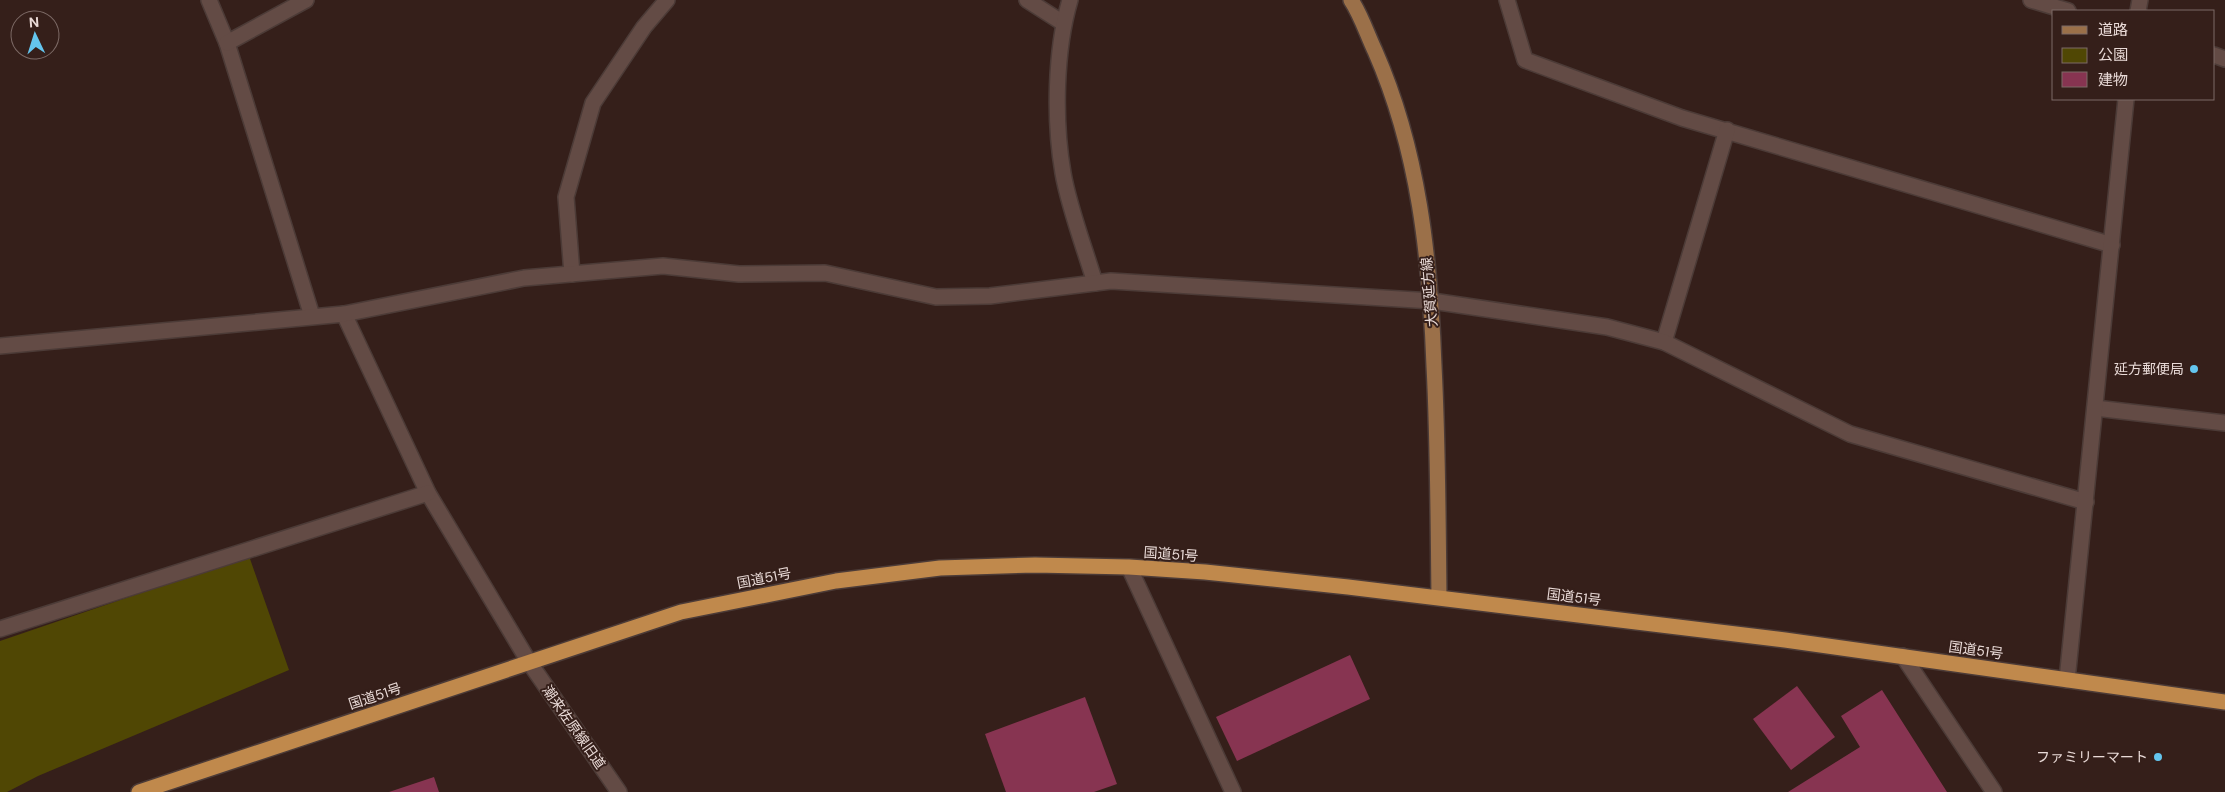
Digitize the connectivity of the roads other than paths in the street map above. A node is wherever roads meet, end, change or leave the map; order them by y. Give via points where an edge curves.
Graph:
1 (208, 0) edge
2 (306, 0) edge
3 (666, 0) edge
4 (1027, 0) edge
5 (1070, 0) edge
6 (1351, 0) edge
7 (1506, 0) edge
8 (2031, 0) edge
9 (2065, 10) edge
10 (1063, 23) junction
11 (227, 43) junction
12 (2126, 100) edge
13 (1727, 130) junction
14 (2112, 245) junction
15 (572, 274) junction
16 (1095, 283) junction
17 (1432, 301) junction
18 (344, 314) junction
19 (312, 316) junction
20 (1664, 342) junction
21 (0, 346) edge
22 (2095, 408) junction
23 (2225, 423) edge
24 (428, 494) junction
25 (2086, 502) junction
26 (1129, 567) junction
27 (1439, 596) junction
28 (0, 629) edge
29 (1903, 656) junction
30 (529, 662) junction
31 (2067, 680) junction
32 (2225, 702) edge
33 (1231, 791) edge
34 (139, 792) edge
35 (620, 792) edge
36 (1994, 792) edge

1 - 11 street
2 - 11 street
3 - 15 street via 593,103 566,197
4 - 10 street
5 - 10 street
6 - 17 main road, 大賀延方線 via 1382,68 1405,133 1423,223
7 - 13 street via 1525,60 1682,118
8 - 9 street
10 - 16 street via 1056,122 1064,175
11 - 19 street
12 - 14 street
13 - 14 street
13 - 20 street
14 - 22 street
15 - 16 street via 663,266 739,274 825,273 936,297 990,296
15 - 18 street via 524,278
16 - 17 street via 1111,281
17 - 20 street via 1607,327
17 - 27 main road, 大賀延方線
18 - 19 street
18 - 24 street, 潮来佐原線旧道
19 - 21 street
20 - 25 street via 1850,434
22 - 23 street
22 - 25 street
24 - 28 street
24 - 30 street, 潮来佐原線旧道
25 - 31 street
26 - 27 highway, 国道51号
26 - 30 highway, 国道51号 via 940,568 836,581 681,612
26 - 33 street
27 - 29 highway, 国道51号
29 - 31 highway, 国道51号
29 - 36 street
30 - 34 highway, 国道51号
30 - 35 street, 潮来佐原線旧道
31 - 32 highway, 国道51号

